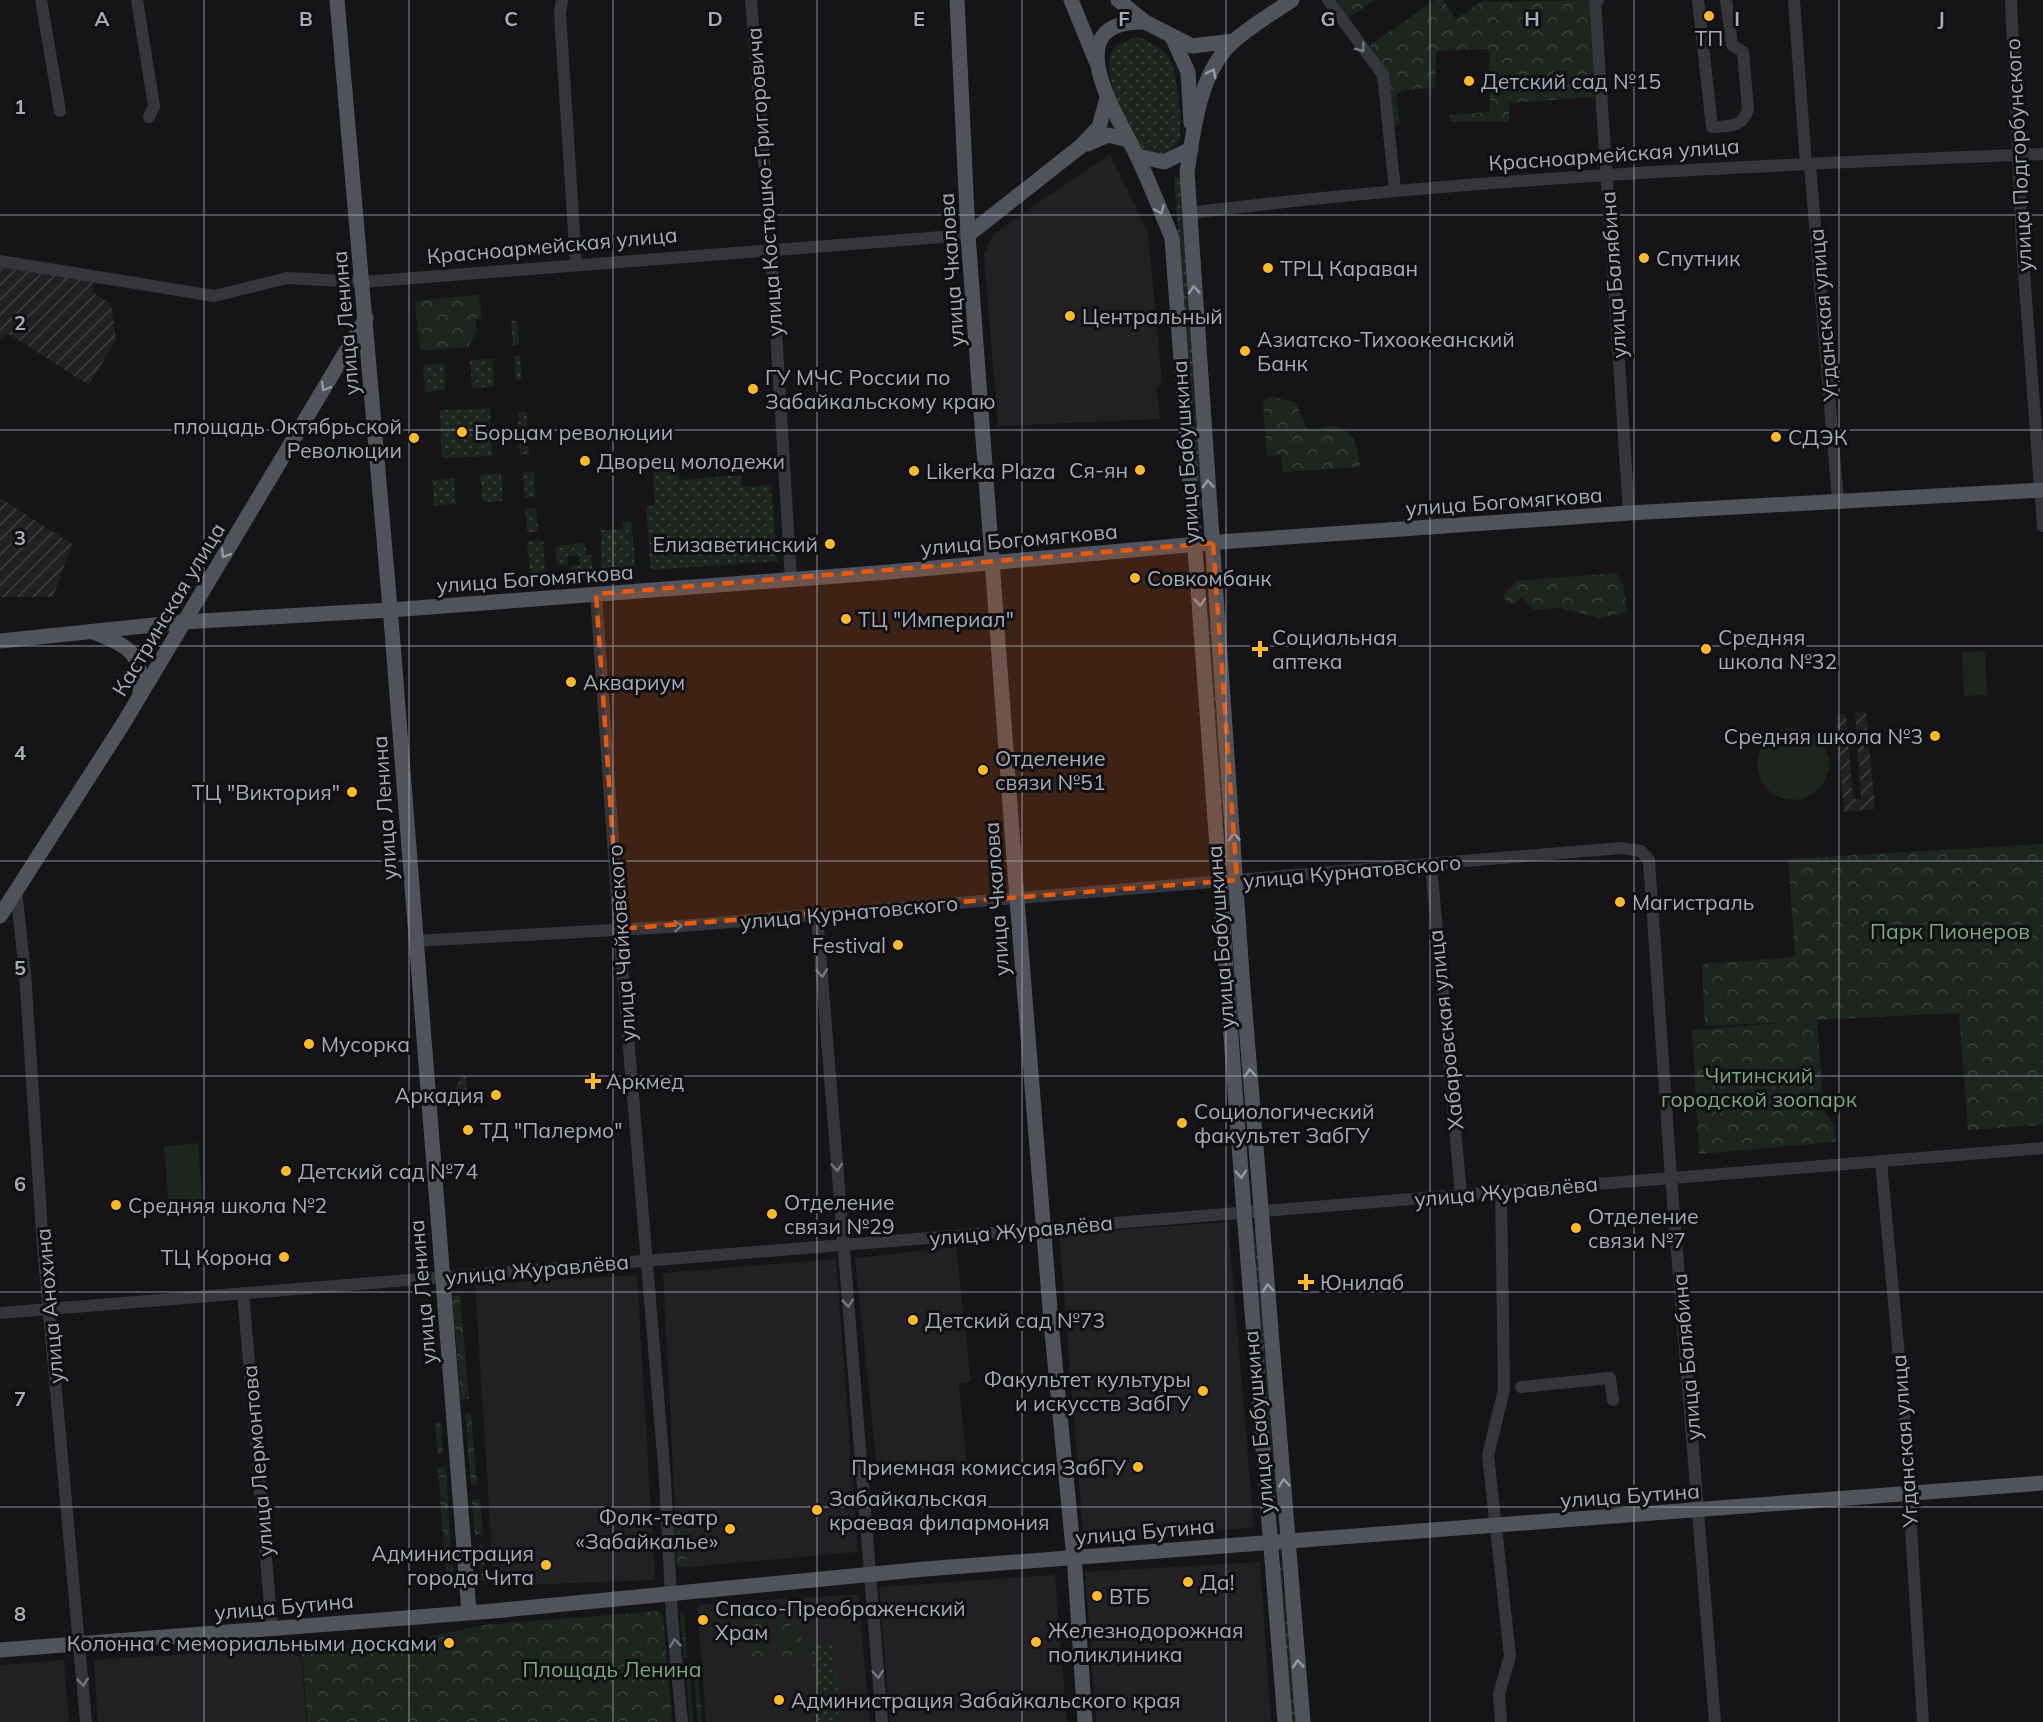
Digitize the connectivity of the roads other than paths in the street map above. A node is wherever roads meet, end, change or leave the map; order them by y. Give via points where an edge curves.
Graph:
1 (41, 0) edge
2 (137, 0) edge
3 (337, 0) edge
4 (562, 0) edge
5 (751, 0) edge
6 (957, 0) edge
7 (1071, 0) edge
8 (1118, 0) edge
9 (1292, 0) edge
10 (1328, 0) edge
11 (1726, 0) edge
12 (1794, 0) edge
13 (2011, 0) edge
14 (1596, 1) edge
15 (1702, 2) edge
16 (1145, 21) junction
17 (1172, 37) junction
18 (1234, 41) junction
19 (1096, 61) junction
20 (1107, 98) junction
21 (60, 111) dead end
22 (149, 117) dead end
23 (1128, 140) junction
24 (1081, 146) junction
25 (1191, 149) junction
26 (2043, 154) edge
27 (2018, 155) junction
28 (1137, 156) junction
29 (1808, 165) junction
30 (1606, 176) junction
31 (1395, 190) junction
32 (1189, 213) junction
33 (968, 235) junction
34 (771, 248) junction
35 (0, 261) edge
36 (576, 264) junction
37 (362, 282) junction
38 (366, 318) junction
39 (2041, 490) edge
40 (1838, 501) junction
41 (1629, 513) junction
42 (2043, 526) edge
43 (1212, 543) junction
44 (1196, 544) junction
45 (993, 563) junction
46 (791, 580) junction
47 (596, 594) junction
48 (390, 610) junction
49 (183, 622) junction
50 (91, 631) junction
51 (0, 641) edge
52 (140, 694) junction
53 (1641, 850) joint
54 (1431, 865) junction
55 (1237, 880) junction
56 (1220, 881) junction
57 (16, 890) junction
58 (1017, 899) junction
59 (817, 915) junction
60 (0, 916) edge
61 (619, 929) junction
62 (415, 941) junction
63 (2043, 1148) edge
64 (1881, 1161) junction
65 (1671, 1177) junction
66 (1501, 1191) junction
67 (1461, 1194) junction
68 (1261, 1209) junction
69 (1244, 1212) junction
70 (1043, 1228) junction
71 (844, 1244) junction
72 (646, 1260) junction
73 (441, 1277) junction
74 (243, 1293) junction
75 (49, 1309) junction
76 (0, 1313) edge
77 (1521, 1387) dead end
78 (1613, 1400) dead end
79 (2043, 1483) edge
80 (1908, 1494) junction
81 (1698, 1512) junction
82 (1494, 1526) junction
83 (1288, 1541) junction
84 (1271, 1542) junction
85 (1074, 1557) junction
86 (869, 1574) junction
87 (672, 1593) junction
88 (469, 1612) junction
89 (272, 1628) junction
90 (79, 1643) junction
91 (0, 1650) edge
92 (86, 1722) edge
93 (682, 1722) edge
94 (882, 1722) edge
95 (1085, 1722) edge
96 (1285, 1722) edge
97 (1303, 1722) edge
98 (1501, 1722) edge
99 (1714, 1722) edge
100 (1923, 1722) edge

1 - 21 street
2 - 22 street via 154,106
3 - 37 main road, улица Ленина
4 - 36 street
5 - 34 street, улица Костюшко-Григоровича
6 - 33 main road, улица Чкалова
7 - 19 main road, улица Бабушкина
8 - 16 main road
9 - 18 main road
10 -> 31 street via 1383,75
11 - 15 street via 1732,45 1743,52 1748,110 1738,125 1712,127
12 - 29 street, Угданская улица
13 - 27 street, улица Подгорбунского
14 - 30 street, улица Балябина
16 - 17 main road
16 - 19 main road via 1132,21 1111,31 1097,47
17 - 18 main road via 1192,46
17 - 25 main road via 1188,72
25 -> 18 main road via 1211,69
19 - 20 main road, улица Бабушкина
20 - 23 main road, улица Бабушкина
20 - 24 main road via 1099,127
23 - 24 main road via 1108,135
23 - 28 main road, улица Бабушкина
24 - 33 main road
25 - 28 main road via 1164,162
25 - 32 main road, улица Бабушкина via 1187,172
26 - 27 street, Красноармейская улица
27 - 29 street, Красноармейская улица
27 - 39 street, улица Подгорбунского
28 -> 44 main road, улица Бабушкина via 1172,238
29 - 30 street, Красноармейская улица
29 - 40 street, Угданская улица
30 - 31 street, Красноармейская улица
30 - 41 street, улица Балябина
31 - 32 street, Красноармейская улица
43 -> 32 main road, улица Бабушкина
33 - 34 street, Красноармейская улица
33 - 45 main road, улица Чкалова
34 - 36 street, Красноармейская улица
34 - 46 street, улица Костюшко-Григоровича
35 - 37 street, Красноармейская улица via 214,296 287,278
36 - 37 street, Красноармейская улица
37 - 38 main road, улица Ленина
38 - 48 main road, улица Ленина
38 -> 49 main road, Кастринская улица
39 - 40 main road, улица Богомягкова
39 - 42 street, улица Подгорбунского
40 - 41 main road, улица Богомягкова
41 - 43 main road, улица Богомягкова
43 - 44 main road, улица Богомягкова
55 -> 43 main road, улица Бабушкина
44 - 45 main road, улица Богомягкова
44 -> 56 main road, улица Бабушкина
45 - 46 main road, улица Богомягкова
45 - 58 main road, улица Чкалова
46 - 47 main road, улица Богомягкова
47 - 48 main road, улица Богомягкова
47 - 61 street, улица Чайковского
48 - 49 main road, улица Богомягкова
48 - 62 main road, улица Ленина
49 - 50 main road, улица Богомягкова
49 - 52 main road, Кастринская улица
50 - 51 main road, улица Богомягкова
50 - 52 main road via 126,647 136,657 141,675
52 - 57 main road, Кастринская улица
53 - 54 street, улица Курнатовского via 1621,848
53 - 65 street, улица Балябина via 1649,860
54 - 55 street, улица Курнатовского
54 - 67 street, Хабаровская улица
55 - 56 street, улица Курнатовского
68 -> 55 main road, улица Бабушкина
56 - 58 street, улица Курнатовского
56 -> 69 main road, улица Бабушкина
57 - 60 main road, Кастринская улица
57 - 75 street, улица Анохина
58 - 59 street, улица Курнатовского
58 - 70 main road, улица Чкалова
61 -> 59 street, улица Курнатовского
59 -> 71 street
61 - 62 street, улица Курнатовского
61 - 72 street, улица Чайковского
62 - 73 main road, улица Ленина
63 - 64 street, улица Журавлёва
64 - 65 street, улица Журавлёва
64 - 80 street, Угданская улица
65 - 66 street, улица Журавлёва
65 - 81 street, улица Балябина
66 - 67 street, улица Журавлёва
66 - 82 street via 1504,1390 1488,1455
67 - 68 street, улица Журавлёва
68 - 69 street, улица Журавлёва
83 -> 68 main road, улица Бабушкина
69 - 70 street, улица Журавлёва
69 - 84 main road, улица Бабушкина
70 - 71 street, улица Журавлёва
70 - 85 main road, улица Чкалова
71 - 72 street, улица Журавлёва
71 -> 86 street
72 - 73 street, улица Журавлёва
72 - 87 street, улица Чайковского
73 - 74 street, улица Журавлёва
73 - 88 main road, улица Ленина
74 - 75 street, улица Журавлёва
74 - 89 street, улица Лермонтова
75 - 76 street, улица Журавлёва
75 - 90 street, улица Анохина
77 - 78 street via 1610,1378
79 - 80 main road, улица Бутина
80 - 81 main road, улица Бутина
80 - 100 street, Угданская улица
81 - 82 main road, улица Бутина
81 - 99 street, улица Балябина
82 - 83 main road, улица Бутина
82 - 98 street via 1510,1656 1499,1694
83 - 84 main road, улица Бутина
97 -> 83 main road, улица Бабушкина
84 - 85 main road, улица Бутина
84 - 96 main road, улица Бабушкина
85 - 86 main road, улица Бутина
85 - 95 main road, улица Чкалова
86 - 87 main road, улица Бутина
86 -> 94 street
87 - 88 main road, улица Бутина
93 -> 87 street, улица Чайковского
88 - 89 main road, улица Бутина
89 - 90 main road, улица Бутина
90 - 91 main road, улица Бутина
90 -> 92 street, улица Анохина

